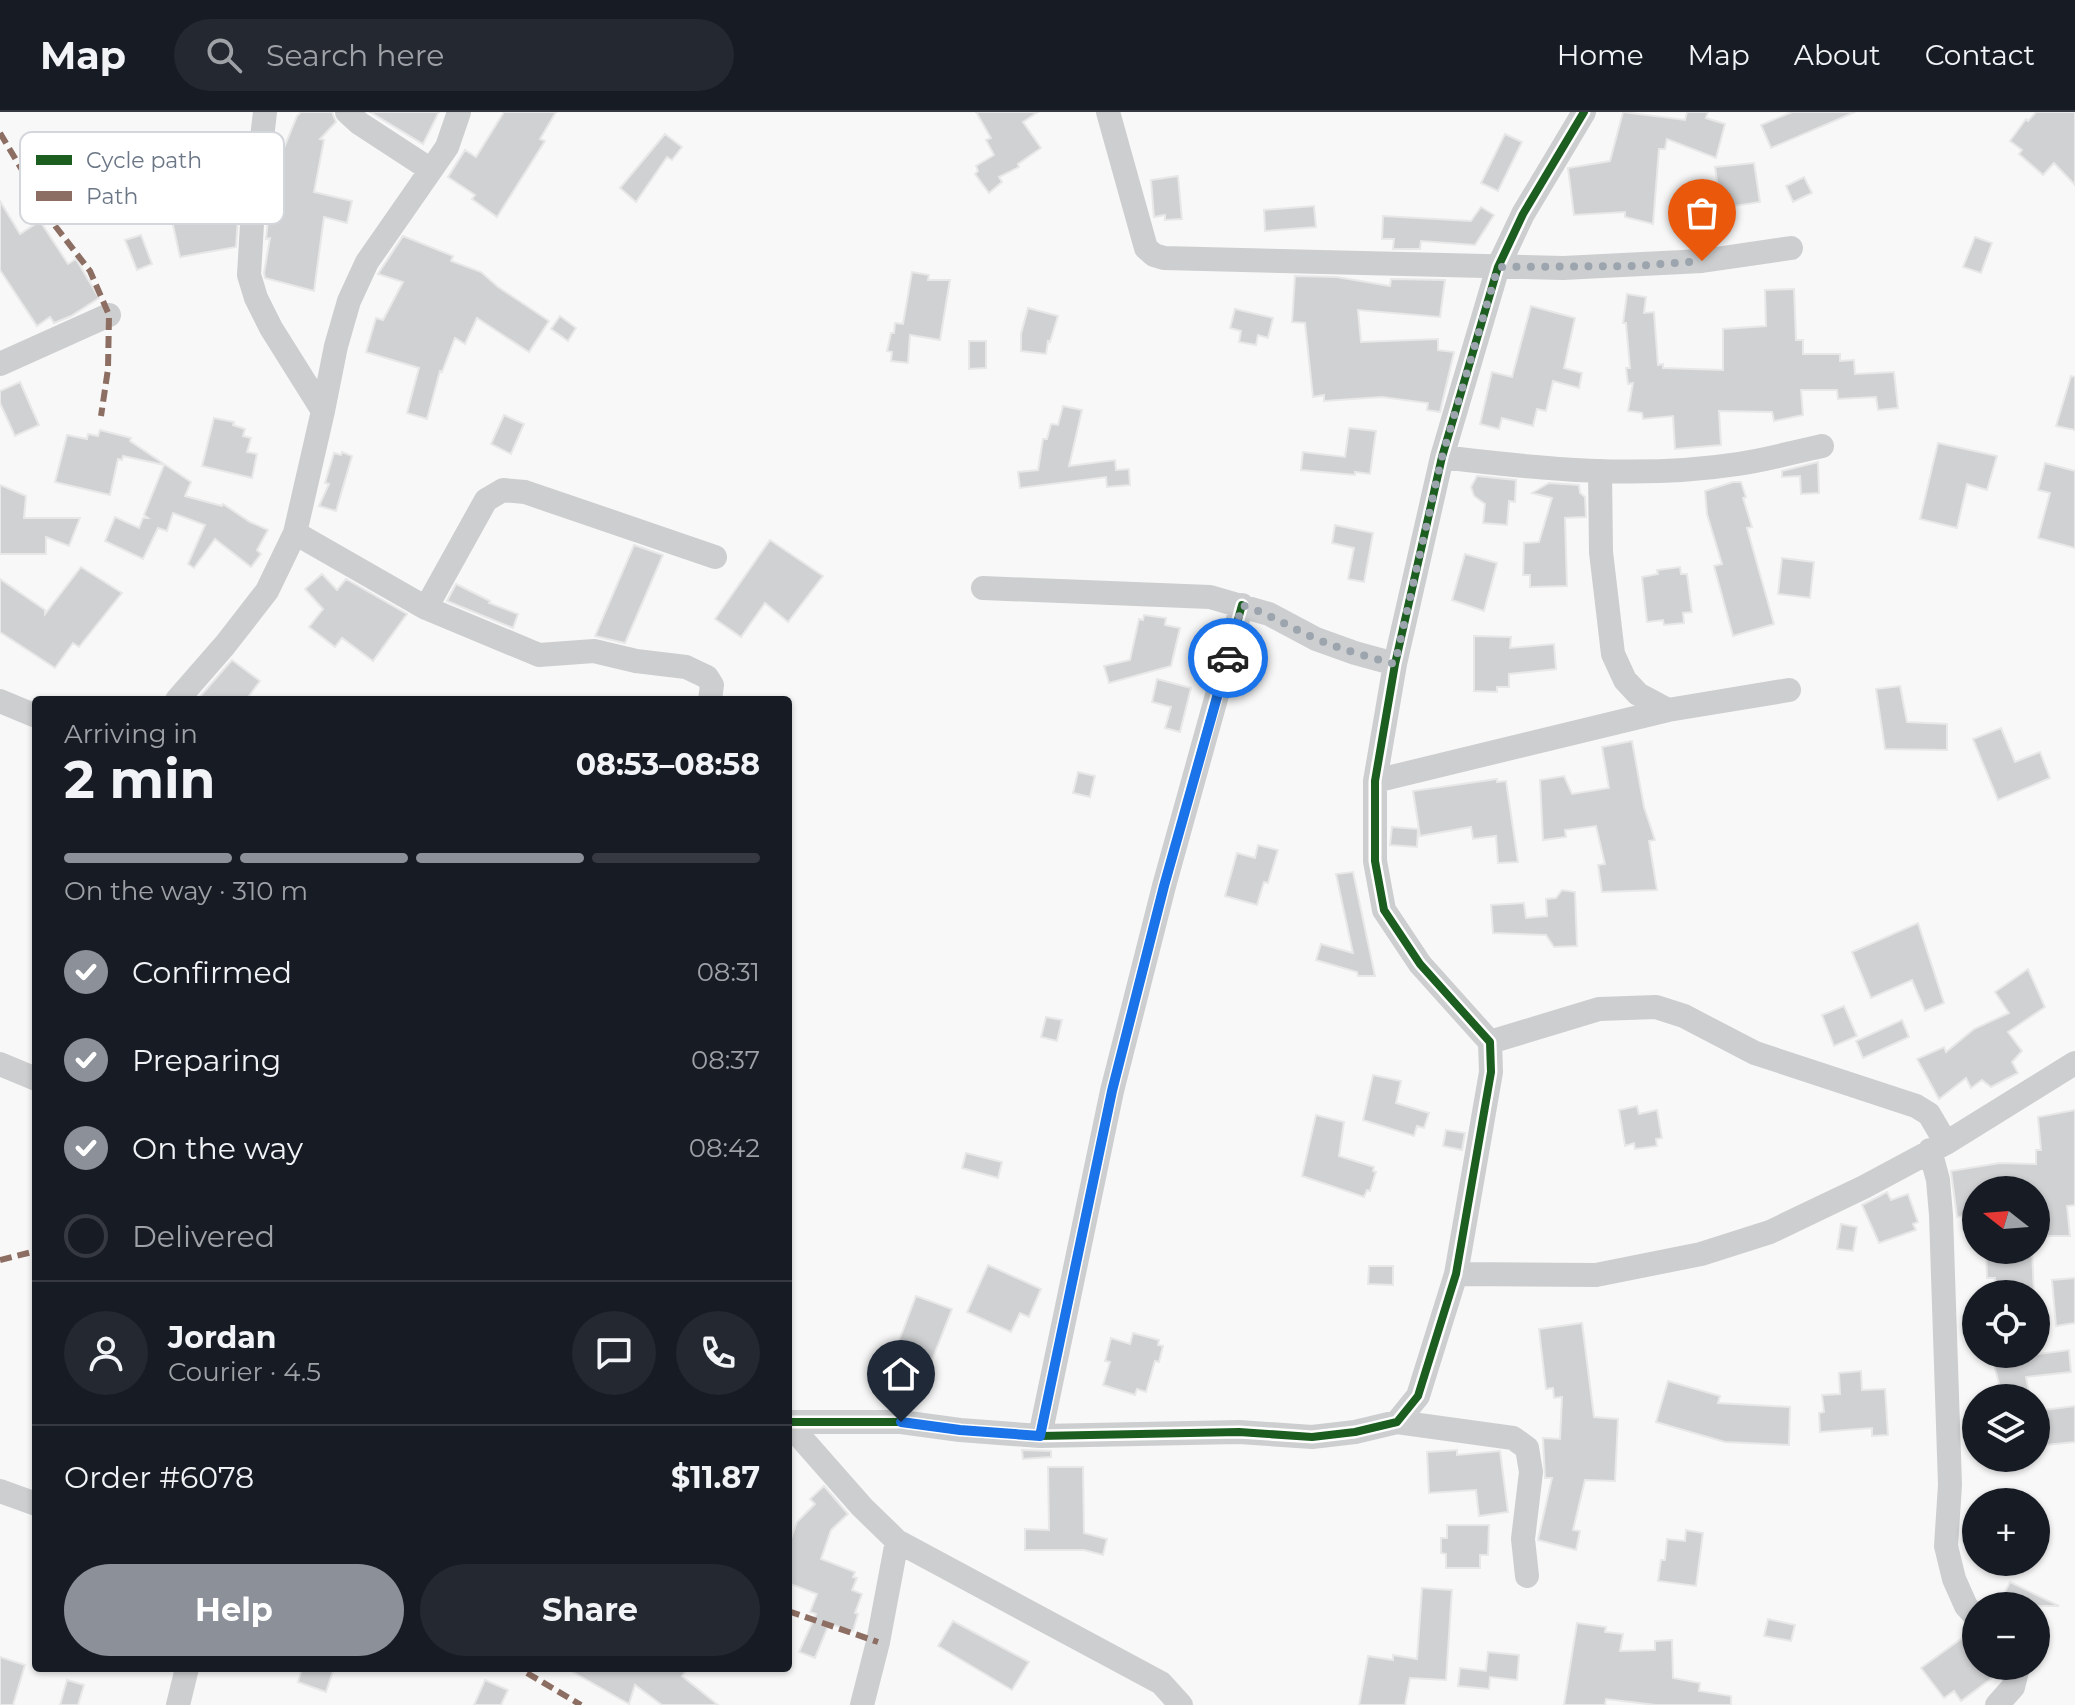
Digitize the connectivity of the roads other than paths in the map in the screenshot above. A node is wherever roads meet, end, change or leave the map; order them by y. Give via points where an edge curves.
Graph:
1 (265, 112) edge
2 (347, 112) edge
3 (459, 112) edge
4 (1108, 112) edge
5 (1584, 112) edge
6 (263, 132) edge
7 (431, 170) junction
8 (252, 224) edge
9 (1791, 248) dead end
10 (1498, 267) junction
11 (109, 315) dead end
12 (0, 364) edge
13 (323, 411) junction
14 (1822, 446) dead end
15 (1442, 457) junction
16 (1600, 471) junction
17 (295, 533) junction
18 (715, 557) dead end
19 (983, 588) dead end
20 (1242, 605) junction
21 (426, 608) junction
22 (1395, 664) junction
23 (1789, 690) dead end
24 (180, 696) edge
25 (711, 696) edge
26 (0, 701) edge
27 (1668, 710) junction
28 (32, 714) edge
29 (1375, 781) junction
30 (1490, 1042) junction
31 (2075, 1063) edge
32 (0, 1064) edge
33 (32, 1077) edge
34 (1938, 1147) junction
35 (1456, 1274) junction
36 (792, 1422) edge
37 (1397, 1422) junction
38 (792, 1427) edge
39 (1040, 1436) junction
40 (0, 1491) edge
41 (32, 1503) edge
42 (897, 1541) junction
43 (1527, 1576) dead end
44 (1962, 1597) edge
45 (186, 1672) edge
46 (2015, 1680) edge
47 (178, 1705) edge
48 (862, 1705) edge
49 (1181, 1705) edge
50 (1997, 1705) edge

1 - 6 street
2 - 7 street
3 - 7 street via 447,147
4 - 10 street via 1146,248 1154,255
5 - 10 street
7 - 13 street via 391,224 349,301
8 - 13 street via 249,275 256,298
9 - 10 street via 1635,266
10 - 15 street
11 - 12 street
13 - 17 street
14 - 16 street via 1738,464
15 - 16 street
15 - 22 street
16 - 27 street via 1601,552 1613,654 1638,694
17 - 21 street
17 - 24 street via 267,591
18 - 21 street via 525,492 503,490 486,500
19 - 20 street via 1210,597
20 - 22 street via 1316,639
20 - 39 street via 1112,1091
21 - 25 street via 539,655 594,651 686,667 707,677
22 - 29 street
23 - 27 street
26 - 28 street
27 - 29 street
29 - 30 street via 1375,861 1384,910 1420,964
30 - 34 street via 1599,1009 1656,1007 1755,1053 1916,1106 1929,1114
30 - 35 street via 1491,1072
31 - 34 street
32 - 33 street
34 - 35 street via 1770,1232 1701,1254 1596,1275
34 - 44 street via 1950,1485 1946,1546
35 - 37 street via 1418,1396
36 - 39 street via 901,1422
37 - 39 street via 1312,1437 1239,1432
37 - 43 street via 1513,1438 1527,1448
38 - 42 street
40 - 41 street
42 - 48 street
42 - 49 street via 1161,1683
45 - 47 street
46 - 50 street

